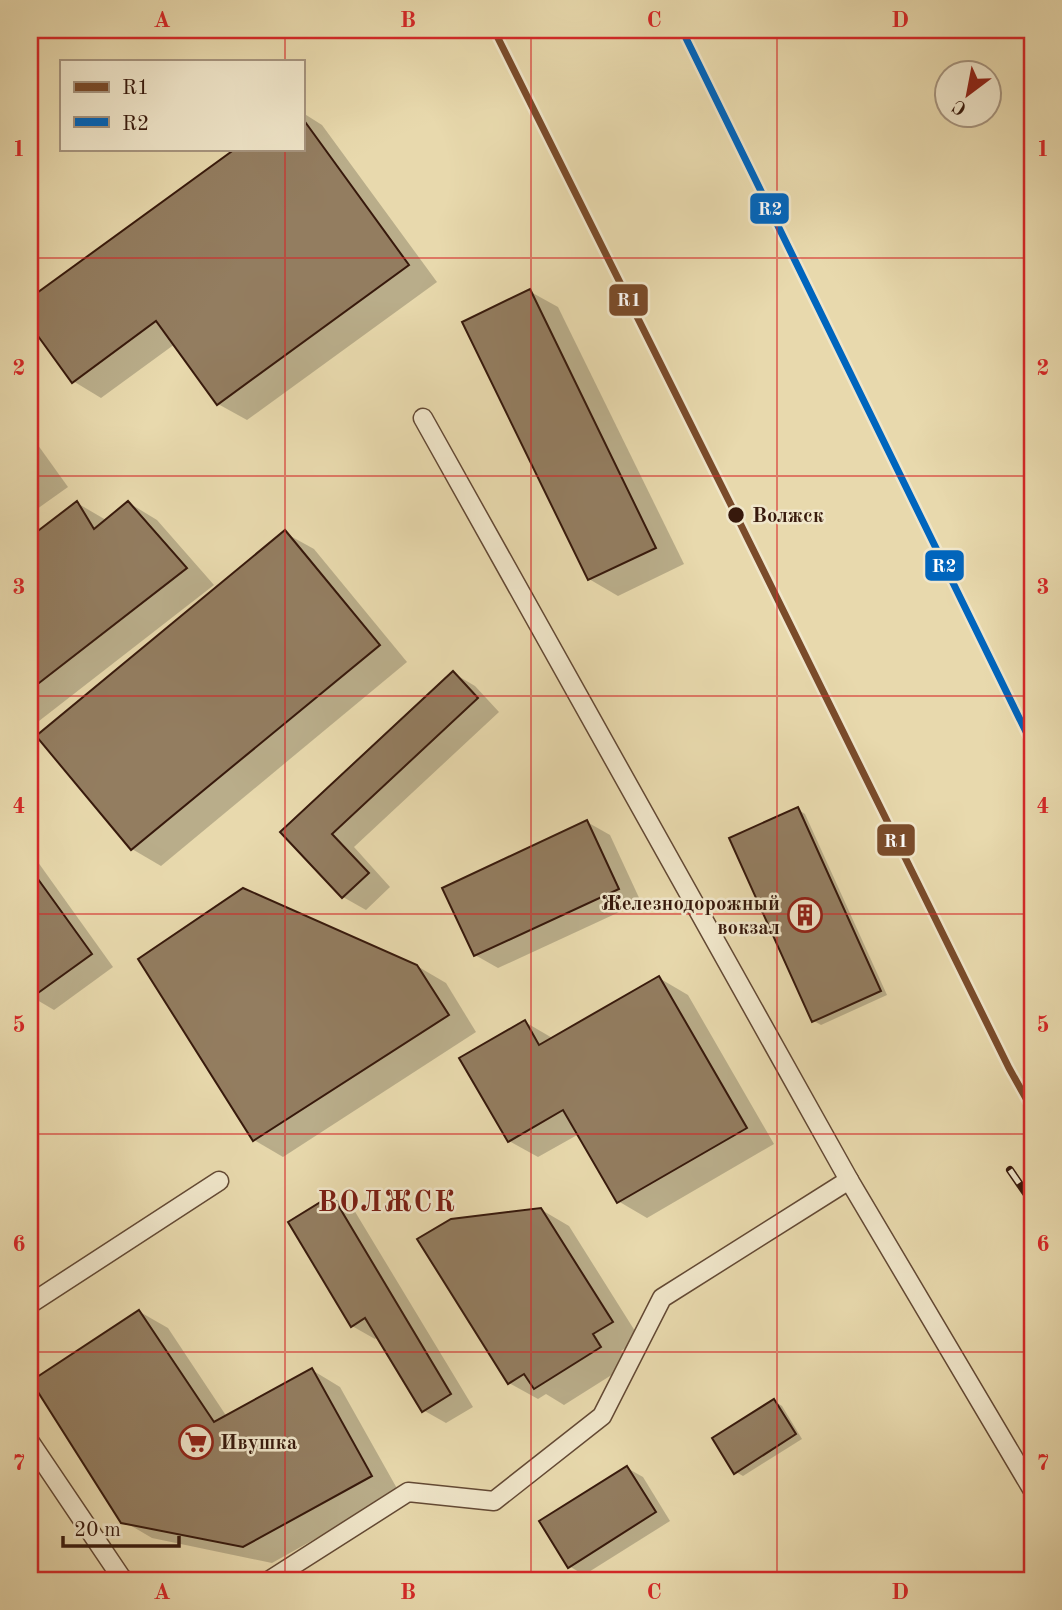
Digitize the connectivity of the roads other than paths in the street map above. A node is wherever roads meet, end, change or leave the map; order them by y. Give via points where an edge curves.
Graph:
1 (423, 418) dead end
2 (849, 1180) junction
3 (219, 1181) dead end
4 (30, 1304) edge
5 (30, 1441) edge
6 (1032, 1489) edge
7 (125, 1580) edge
8 (270, 1580) edge

1 - 2 lane
2 - 6 lane
2 - 8 lane via 662,1298 602,1416 494,1502 408,1492
3 - 4 lane
5 - 7 lane

